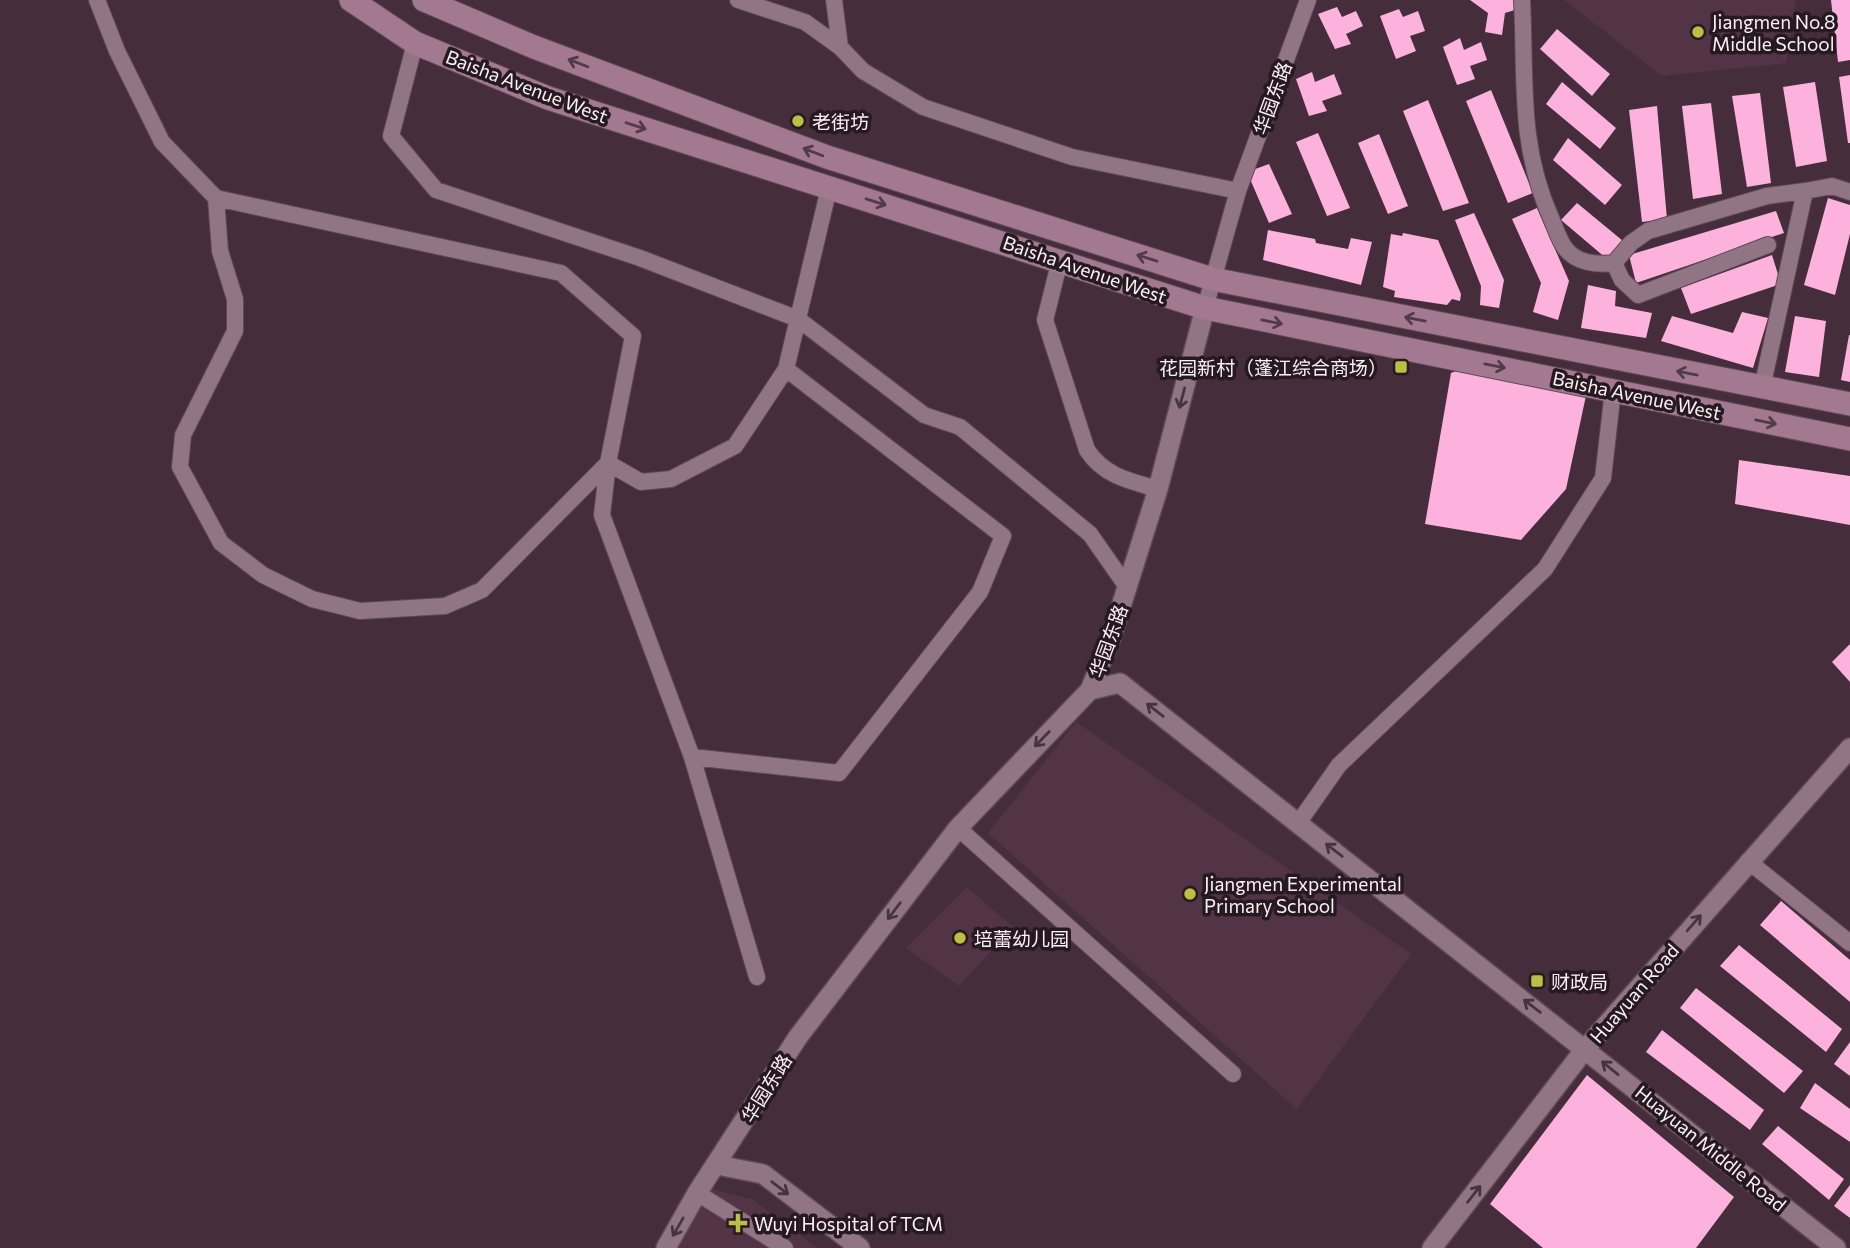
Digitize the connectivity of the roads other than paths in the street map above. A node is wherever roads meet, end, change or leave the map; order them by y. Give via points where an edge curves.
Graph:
1 (97, 0) edge
2 (351, 0) edge
3 (424, 0) edge
4 (738, 0) edge
5 (834, 0) edge
6 (1308, 0) edge
7 (1522, 0) edge
8 (415, 43) junction
9 (840, 47) junction
10 (829, 188) junction
11 (1238, 191) junction
12 (1804, 191) junction
13 (1850, 192) edge
14 (216, 198) junction
15 (1769, 245) dead end
16 (1614, 263) junction
17 (1059, 264) junction
18 (1212, 279) junction
19 (1205, 308) junction
20 (798, 319) junction
21 (786, 369) junction
22 (1762, 388) junction
23 (1613, 390) junction
24 (1850, 404) edge
25 (1850, 439) edge
26 (608, 463) junction
27 (1158, 489) junction
28 (1127, 586) junction
29 (1090, 690) junction
30 (1850, 748) edge
31 (692, 757) junction
32 (1299, 822) junction
33 (958, 828) junction
34 (1748, 862) junction
35 (1850, 943) edge
36 (757, 977) dead end
37 (1586, 1049) junction
38 (1233, 1074) dead end
39 (717, 1165) junction
40 (697, 1193) junction
41 (666, 1248) edge
42 (785, 1248) edge
43 (859, 1248) edge
44 (1432, 1248) edge
45 (1836, 1248) edge

1 - 14 street via 162,142
2 - 8 main road, Baisha Avenue West
18 -> 3 main road, Baisha Avenue West via 827,158 534,47
4 - 9 street via 805,22
5 - 9 street
6 - 11 street, 华园东路
7 - 16 street via 1525,126 1542,196 1565,248 1582,260
8 -> 10 main road, Baisha Avenue West via 548,98
8 - 20 street via 391,136 436,190 640,258
9 - 11 street via 863,71 923,107 1072,157
10 -> 17 main road, Baisha Avenue West via 998,240
10 - 20 street
11 - 18 street, 华园东路
12 - 13 street via 1832,186
12 - 16 street via 1767,196 1648,231
12 - 22 street
14 - 26 street via 562,273 634,336
14 - 26 street via 220,251 235,299 235,331 183,435 180,467 221,543 262,575 312,599 360,611 445,606 482,590
15 - 16 street via 1638,295 1622,280
17 - 19 main road, Baisha Avenue West
17 - 27 street via 1045,320 1087,450 1108,472
18 - 19 street, 华园东路
22 -> 18 main road, Baisha Avenue West
19 -> 23 main road, Baisha Avenue West
19 -> 27 street, 华园东路
20 - 21 street
20 - 28 street via 924,415 960,427 1090,534
21 - 26 street via 735,446 671,479 640,482
21 - 31 street via 1003,536 980,592 839,772
22 - 24 main road, Baisha Avenue West
23 -> 25 main road, Baisha Avenue West
23 - 32 street via 1602,478 1545,569 1339,765
26 - 31 street via 602,515
27 - 28 street, 华园东路
28 - 29 street, 华园东路
32 -> 29 street, Huayuan Middle Road via 1120,683
29 -> 33 street, 华园东路
30 - 34 street, Huayuan Road
31 - 36 street
37 -> 32 street, Huayuan Middle Road
33 - 38 street
33 -> 39 street, 华园东路 via 799,1037
34 - 35 street
37 -> 34 street, Huayuan Road
44 -> 37 street, Huayuan Road
45 -> 37 street, Huayuan Middle Road
39 - 40 street, 华园东路
39 -> 43 street via 762,1174
40 -> 41 street, 华园东路
40 - 42 street

